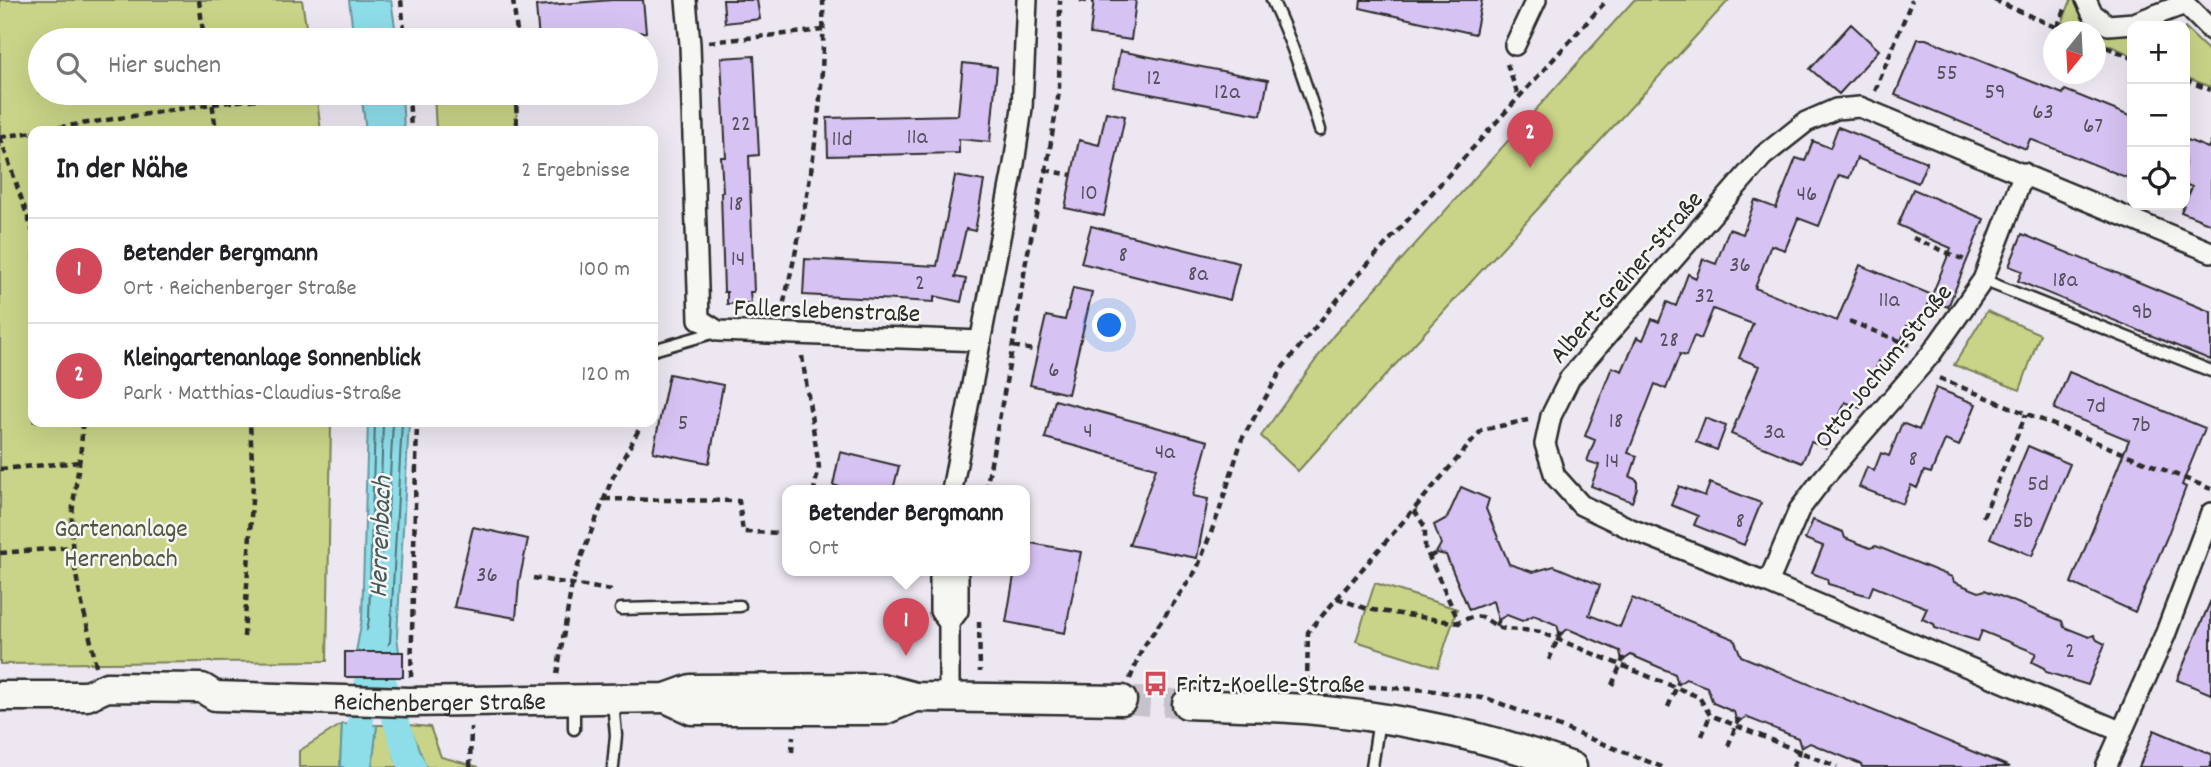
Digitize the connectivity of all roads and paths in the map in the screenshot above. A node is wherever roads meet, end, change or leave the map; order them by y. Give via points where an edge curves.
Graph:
1 (199, 0) edge
2 (401, 0) edge
3 (513, 0) edge
4 (686, 0) edge
5 (822, 0) edge
6 (1027, 0) edge
7 (1060, 0) edge
8 (1080, 0) edge
9 (1272, 0) edge
10 (1536, 0) edge
11 (1607, 0) edge
12 (1912, 0) edge
13 (1994, 0) edge
14 (2068, 0) edge
15 (2086, 0) edge
16 (1094, 2) dead end
17 (2183, 2) edge
18 (2043, 21) edge
19 (2059, 21) edge
20 (202, 28) edge
21 (404, 28) edge
22 (516, 28) edge
23 (823, 30) junction
24 (2211, 30) edge
25 (705, 32) dead end
26 (706, 42) junction
27 (1515, 45) dead end
28 (2106, 47) edge
29 (707, 55) dead end
30 (2127, 56) edge
31 (1507, 64) dead end
32 (2190, 82) edge
33 (2211, 90) edge
34 (1519, 99) junction
35 (205, 105) edge
36 (212, 105) edge
37 (410, 105) edge
38 (516, 105) edge
39 (1860, 107) junction
40 (67, 126) edge
41 (215, 126) edge
42 (411, 126) edge
43 (517, 126) edge
44 (1320, 130) dead end
45 (28, 132) edge
46 (0, 137) edge
47 (1045, 170) junction
48 (2024, 173) junction
49 (1072, 175) dead end
50 (28, 218) edge
51 (1913, 238) dead end
52 (2211, 252) edge
53 (1985, 275) junction
54 (793, 319) dead end
55 (1849, 321) dead end
56 (718, 331) junction
57 (981, 341) junction
58 (801, 346) dead end
59 (1013, 346) junction
60 (658, 349) edge
61 (1038, 351) dead end
62 (1931, 354) junction
63 (1919, 370) junction
64 (2211, 371) edge
65 (2026, 414) junction
66 (1551, 416) junction
67 (82, 427) edge
68 (250, 427) edge
69 (417, 427) edge
70 (640, 427) edge
71 (80, 462) junction
72 (2156, 467) junction
73 (0, 469) edge
74 (2153, 475) dead end
75 (815, 485) edge
76 (953, 485) edge
77 (987, 485) edge
78 (2211, 489) edge
79 (604, 499) junction
80 (1414, 510) junction
81 (2211, 513) edge
82 (1983, 517) dead end
83 (782, 533) edge
84 (72, 547) junction
85 (1440, 551) dead end
86 (0, 553) edge
87 (1429, 557) junction
88 (941, 576) edge
89 (957, 576) edge
90 (533, 579) dead end
91 (1768, 583) junction
92 (572, 584) junction
93 (1337, 598) junction
94 (740, 606) dead end
95 (621, 609) joint
96 (979, 609) dead end
97 (1500, 617) dead end
98 (949, 623) junction
99 (1460, 623) junction
100 (1496, 626) junction
101 (1561, 631) dead end
102 (244, 637) dead end
103 (1558, 639) junction
104 (1624, 657) dead end
105 (1549, 660) dead end
106 (1621, 665) junction
107 (557, 676) dead end
108 (981, 680) dead end
109 (1679, 681) dead end
110 (92, 683) junction
111 (1612, 685) dead end
112 (1676, 688) junction
113 (409, 690) junction
114 (1124, 694) joint
115 (0, 696) edge
116 (949, 697) junction
117 (613, 698) junction
118 (574, 699) junction
119 (471, 701) junction
120 (1187, 704) tunnel mouth
121 (1668, 707) dead end
122 (1305, 709) junction
123 (1710, 715) junction
124 (1380, 718) junction
125 (1739, 718) dead end
126 (1736, 725) junction
127 (574, 729) dead end
128 (2120, 731) junction
129 (1702, 736) dead end
130 (793, 740) dead end
131 (1802, 744) dead end
132 (1728, 746) dead end
133 (1799, 751) junction
134 (792, 752) dead end
135 (470, 767) edge
136 (613, 767) edge
137 (1372, 767) edge
138 (1572, 767) edge
139 (1793, 767) edge
140 (1837, 767) edge
141 (2106, 767) edge

1 - 20 path
2 - 21 path
3 - 22 path
4 - 56 street, Fallerslebenstraße via 699,319
5 - 23 path
6 - 57 street via 1022,108
7 - 47 path via 1059,92
8 - 16 path
9 - 44 lane
10 - 27 street
11 - 34 path
12 - 39 path via 1873,96
13 - 18 path
14 - 19 path
15 - 17 street via 2092,13 2108,26 2134,23
17 - 24 street
23 - 26 path
23 - 54 path via 813,167 779,318
25 - 26 path
26 - 29 path
28 - 30 path
31 - 34 path
32 - 33 path
34 - 114 path via 1356,277 1283,367 1242,439 1196,569 1142,649
35 - 40 path
36 - 41 path
37 - 42 path
38 - 43 path
39 - 48 street
39 - 66 street, Albert-Greiner-Straße via 1836,109 1806,122 1763,156 1570,378
45 - 46 path
46 - 50 path
47 - 49 path
47 - 59 path
48 - 52 street
48 - 53 street, Otto-Jochum-Straße
51 - 53 path
53 - 62 street, Otto-Jochum-Straße
53 - 64 lane
55 - 62 path
56 - 57 street, Fallerslebenstraße
56 - 60 lane
57 - 76 street
58 - 75 path via 819,467
59 - 61 path
59 - 77 path
62 - 63 street, Otto-Jochum-Straße
63 - 65 path
63 - 91 street, Otto-Jochum-Straße via 1799,510
65 - 72 path
65 - 82 path
66 - 80 path via 1482,430
66 - 91 street, Albert-Greiner-Straße via 1545,444 1555,476 1581,505
67 - 71 path
68 - 102 path via 253,483
69 - 113 path
70 - 79 path
71 - 73 path
71 - 84 path
72 - 74 path
72 - 78 path
79 - 83 path via 740,501 743,532
79 - 92 path
80 - 87 path via 1425,527
80 - 93 path
81 - 128 street via 2165,635
84 - 86 path
84 - 110 path
85 - 87 path
87 - 99 path
88 - 98 street via 940,611
89 - 98 street via 958,611
90 - 92 path
91 - 128 street, Albert-Greiner-Straße
92 - 95 path via 610,590
92 - 107 path
93 - 99 path via 1367,609
93 - 122 path via 1308,632
94 - 95 lane
96 - 108 path
97 - 100 path
98 - 116 street
99 - 100 path via 1481,617
100 - 103 path
101 - 103 path
103 - 105 path
103 - 106 path
104 - 106 path
106 - 111 path
106 - 112 path
109 - 112 path
110 - 113 street, Reichenberger Straße via 202,688 215,696 342,701
110 - 115 street, Reichenberger Straße
112 - 121 path
112 - 123 path via 1699,697
113 - 119 street, Reichenberger Straße
114 - 116 street, Reichenberger Straße
116 - 117 street, Reichenberger Straße via 915,697 884,710 692,710 666,698
117 - 118 street, Reichenberger Straße
117 - 136 lane
118 - 119 street, Reichenberger Straße
118 - 127 lane
119 - 135 path
120 - 122 street
122 - 124 street
123 - 126 path
123 - 129 path
124 - 137 lane
124 - 138 street via 1480,737
125 - 126 path
126 - 132 path
126 - 133 path
128 - 141 street
130 - 134 path
131 - 133 path
133 - 139 path
133 - 140 path

